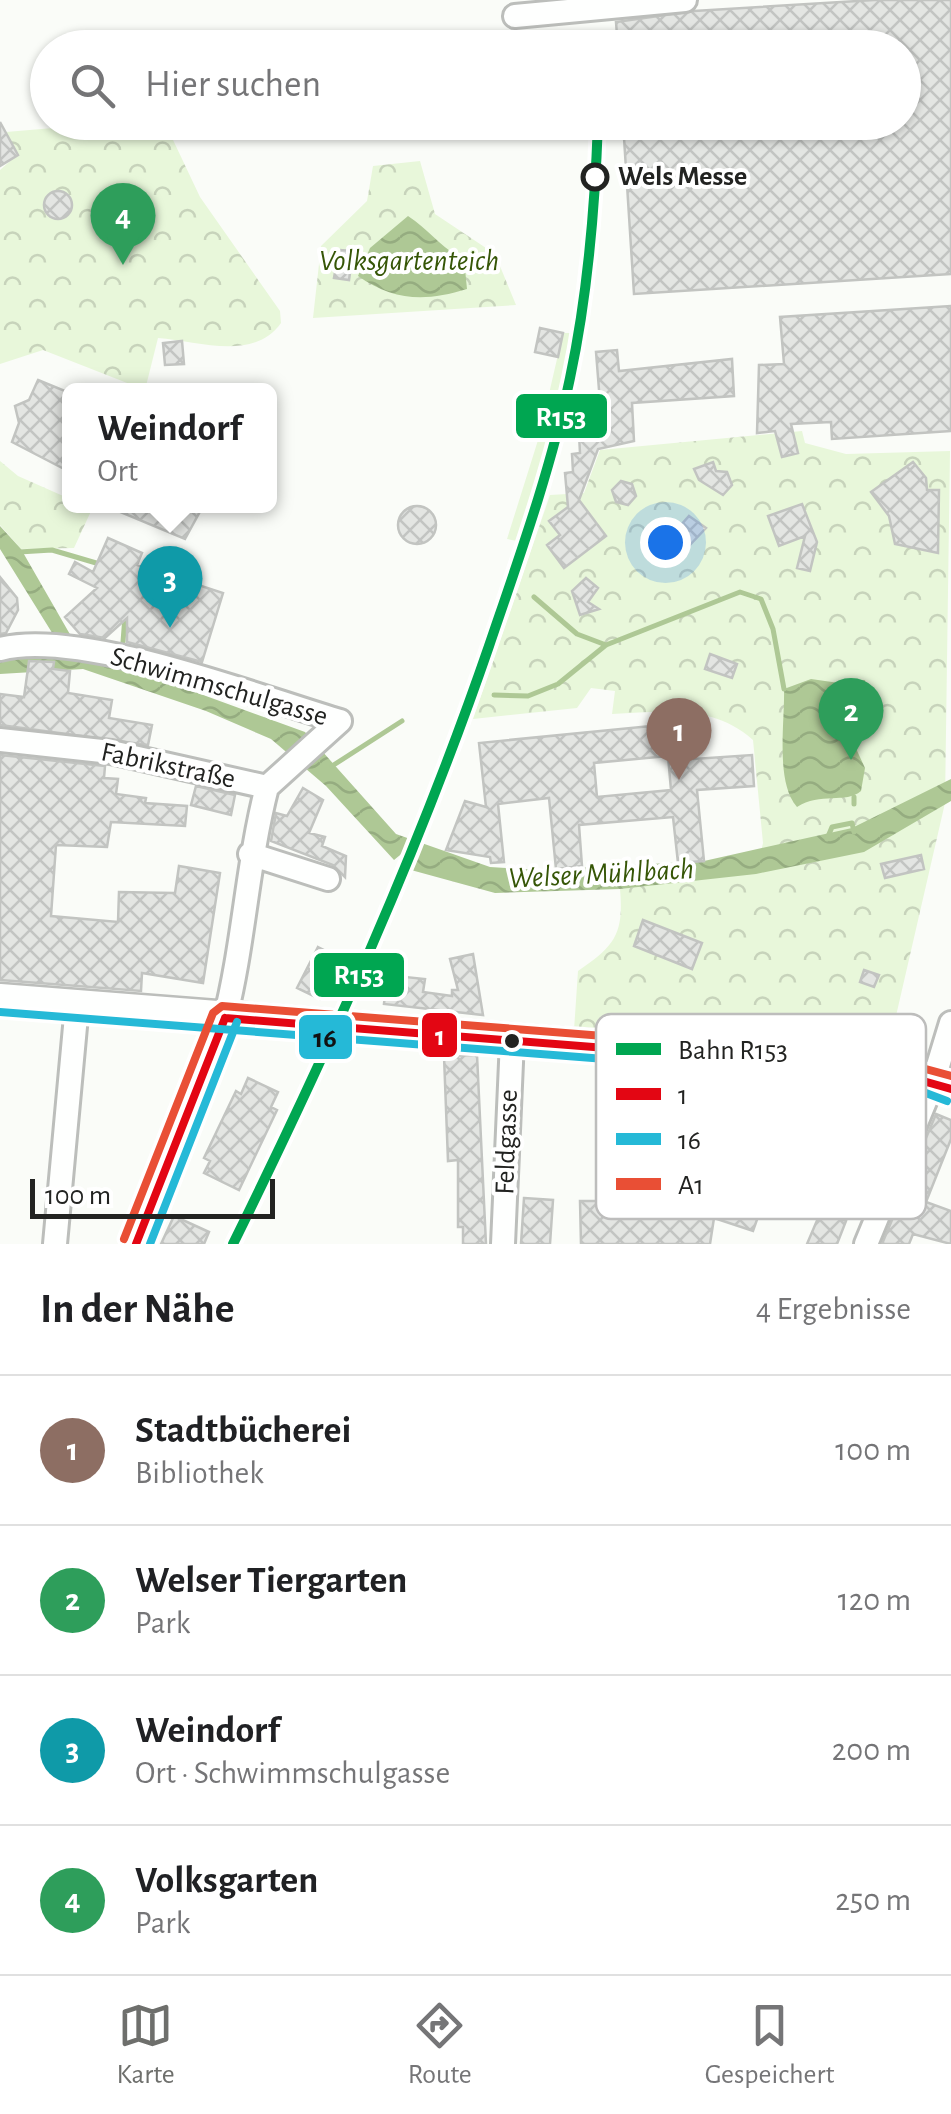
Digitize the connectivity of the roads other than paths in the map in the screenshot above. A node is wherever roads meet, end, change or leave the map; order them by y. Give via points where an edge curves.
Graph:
1 (685, 0) edge
2 (515, 16) dead end
3 (0, 649) edge
4 (0, 740) edge
5 (267, 787) junction
6 (250, 854) junction
7 (328, 878) dead end
8 (0, 999) edge
9 (77, 1006) junction
10 (224, 1018) junction
11 (951, 1022) edge
12 (512, 1040) junction
13 (596, 1047) edge
14 (942, 1085) edge
15 (926, 1118) edge
16 (878, 1219) edge
17 (55, 1244) edge
18 (136, 1244) edge
19 (503, 1244) edge
20 (866, 1244) edge

1 - 2 street
3 - 5 street, Schwimmschulgasse via 87,651 146,663 340,722
4 - 5 street, Fabrikstraße via 112,752
5 - 6 street, Fabrikstraße
6 - 7 street
6 - 10 street, Fabrikstraße
8 - 9 main road
9 - 10 main road
9 - 17 street
10 - 12 main road
10 - 18 street, Fabrikstraße
11 - 14 street
12 - 13 main road
12 - 19 street, Feldgasse
14 - 15 street
16 - 20 street

